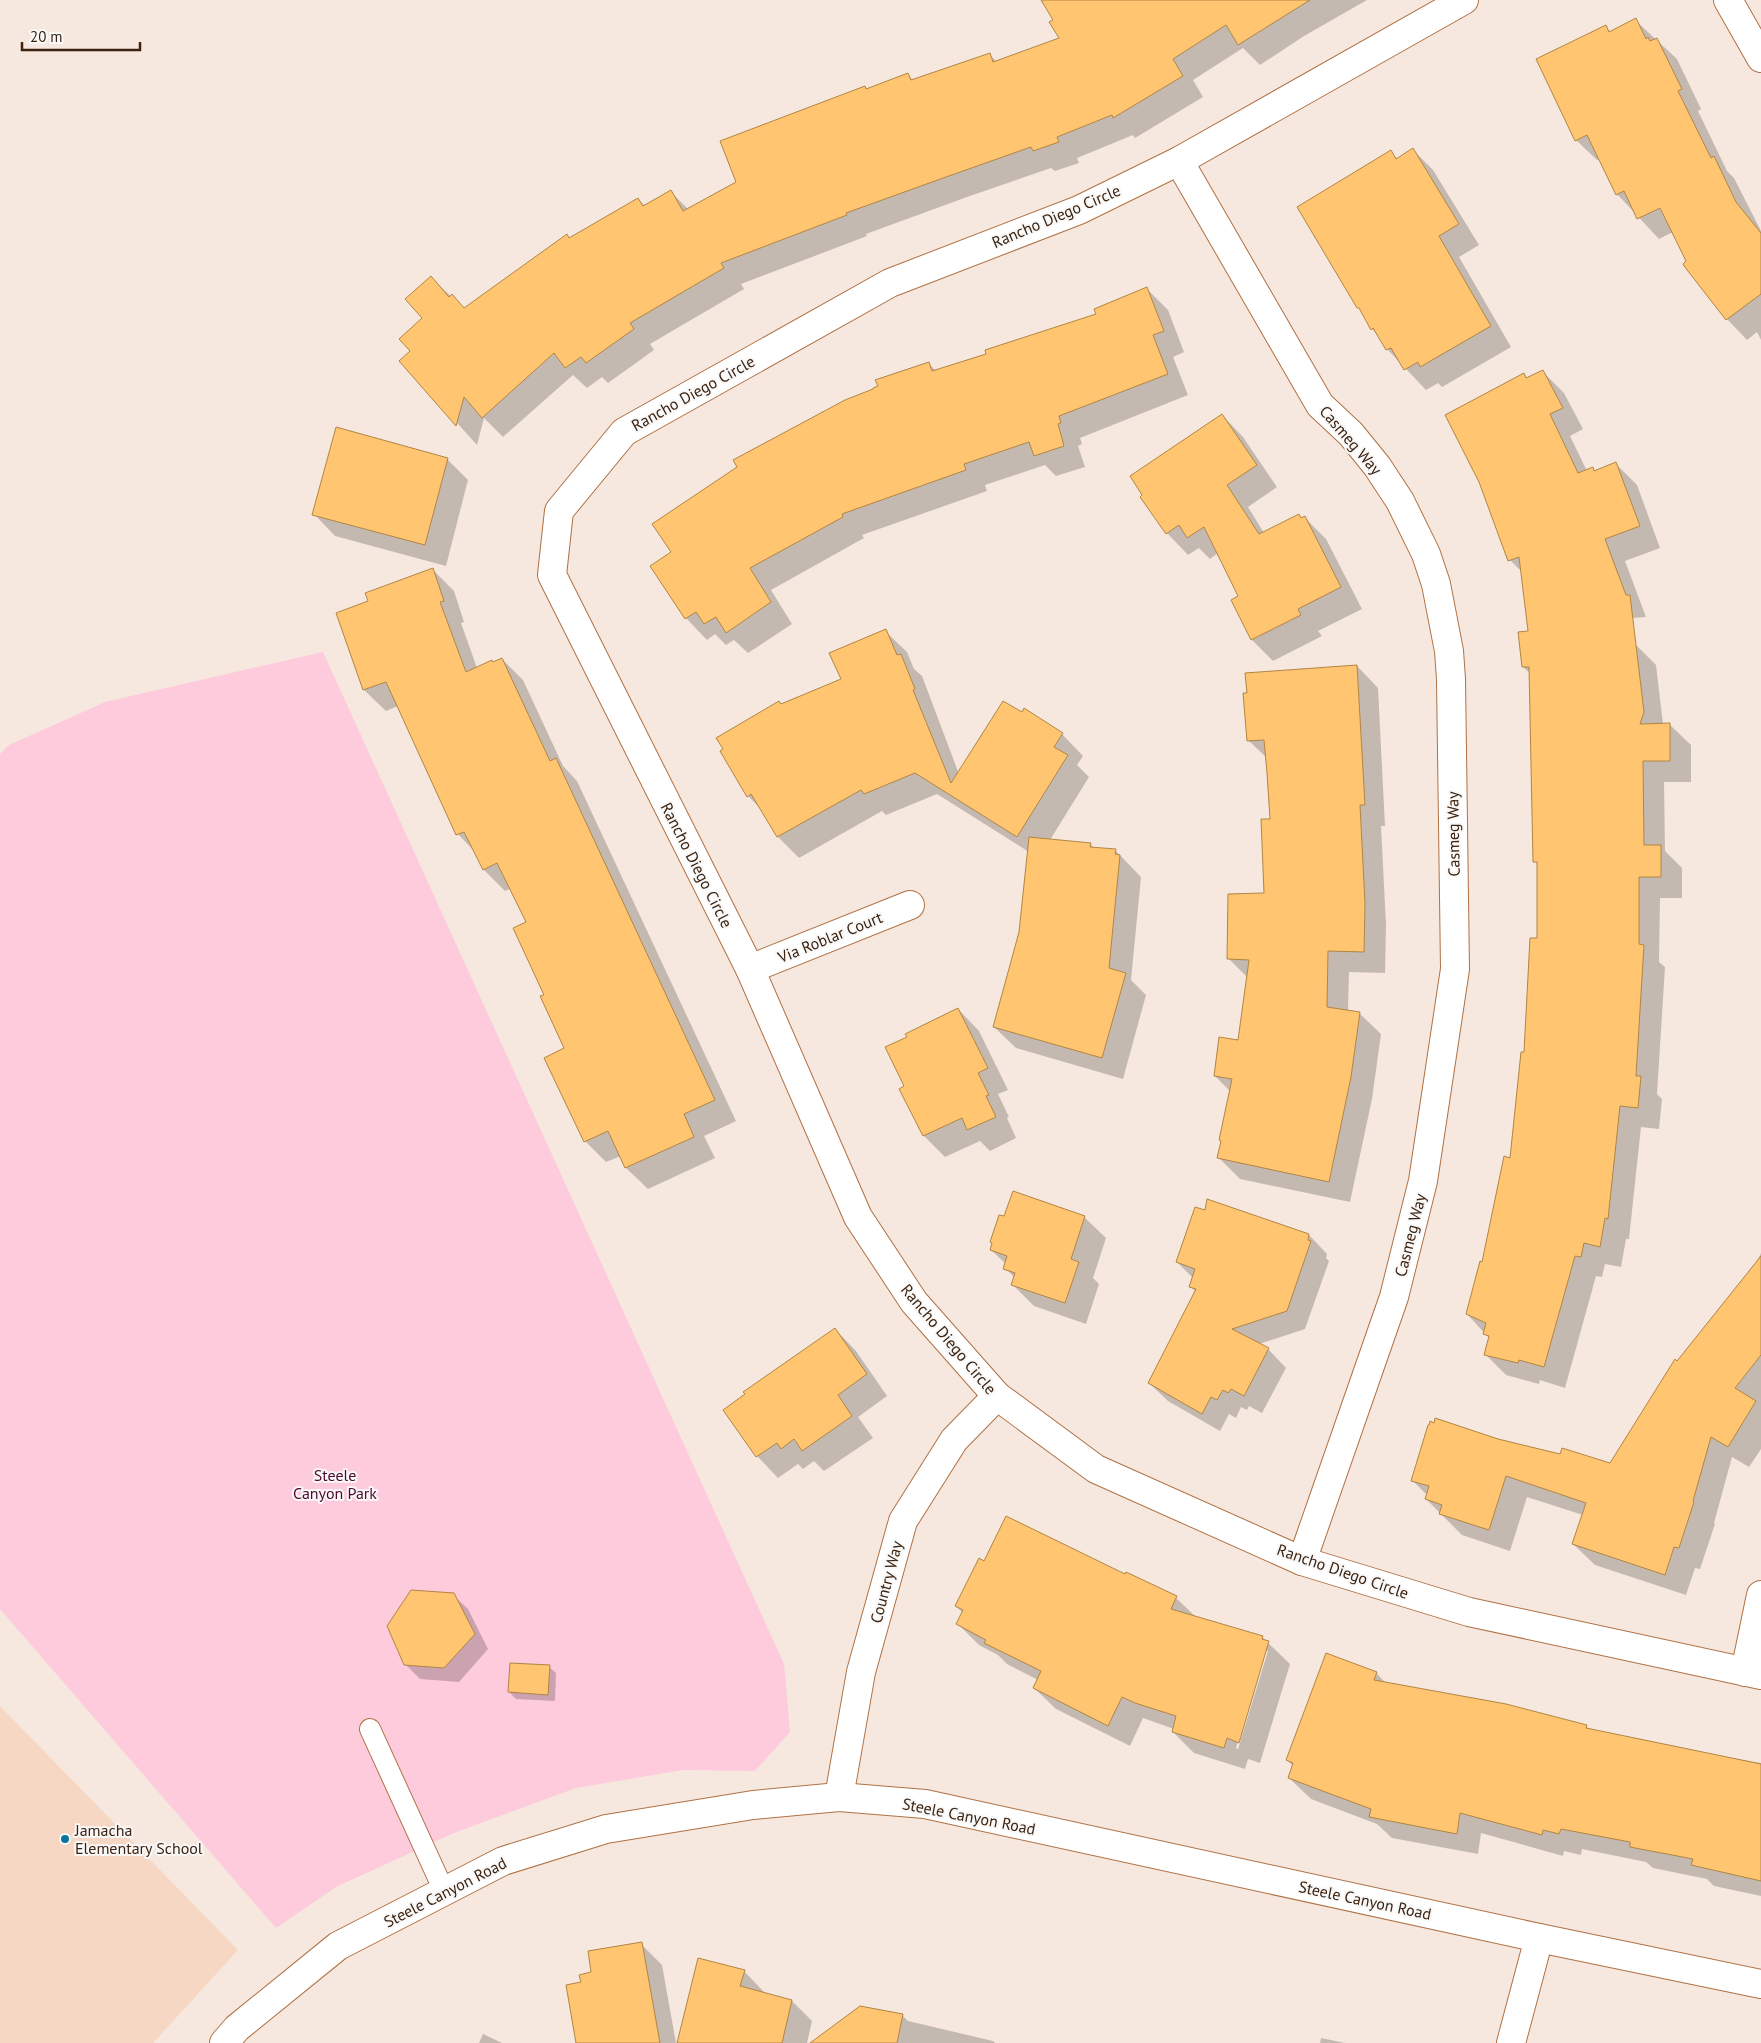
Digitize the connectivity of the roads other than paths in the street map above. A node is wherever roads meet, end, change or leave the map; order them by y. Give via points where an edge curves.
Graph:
1 (1464, 0) edge
2 (1728, 0) edge
3 (1761, 58) edge
4 (1179, 161) junction
5 (910, 905) dead end
6 (750, 970) junction
7 (997, 1396) junction
8 (1302, 1561) junction
9 (1761, 1594) edge
10 (1753, 1674) edge
11 (370, 1729) dead end
12 (840, 1797) junction
13 (444, 1891) junction
14 (1539, 1938) junction
15 (1761, 1984) edge
16 (224, 2043) edge
17 (1511, 2043) edge

1 - 4 street, Rancho Diego Circle
2 - 3 street
4 - 6 street, Rancho Diego Circle via 1079,210 890,283 624,432 559,511 552,574
4 - 8 street, Casmeg Way via 1320,405 1351,434 1400,501 1426,554 1436,584 1449,651 1454,969 1423,1181 1394,1297
5 - 6 street, Via Roblar Court
6 - 7 street, Rancho Diego Circle via 858,1217 914,1302
7 - 8 street, Rancho Diego Circle via 1096,1469
7 - 12 street, Country Way via 954,1440 903,1521 861,1672
8 - 10 street, Rancho Diego Circle via 1469,1612
9 - 10 street
11 - 13 lane
12 - 13 street, Steele Canyon Road via 753,1806 606,1829 503,1861
12 - 14 street, Steele Canyon Road via 925,1804
13 - 16 street, Steele Canyon Road via 338,1946 237,2028
14 - 15 street, Steele Canyon Road
14 - 17 street

